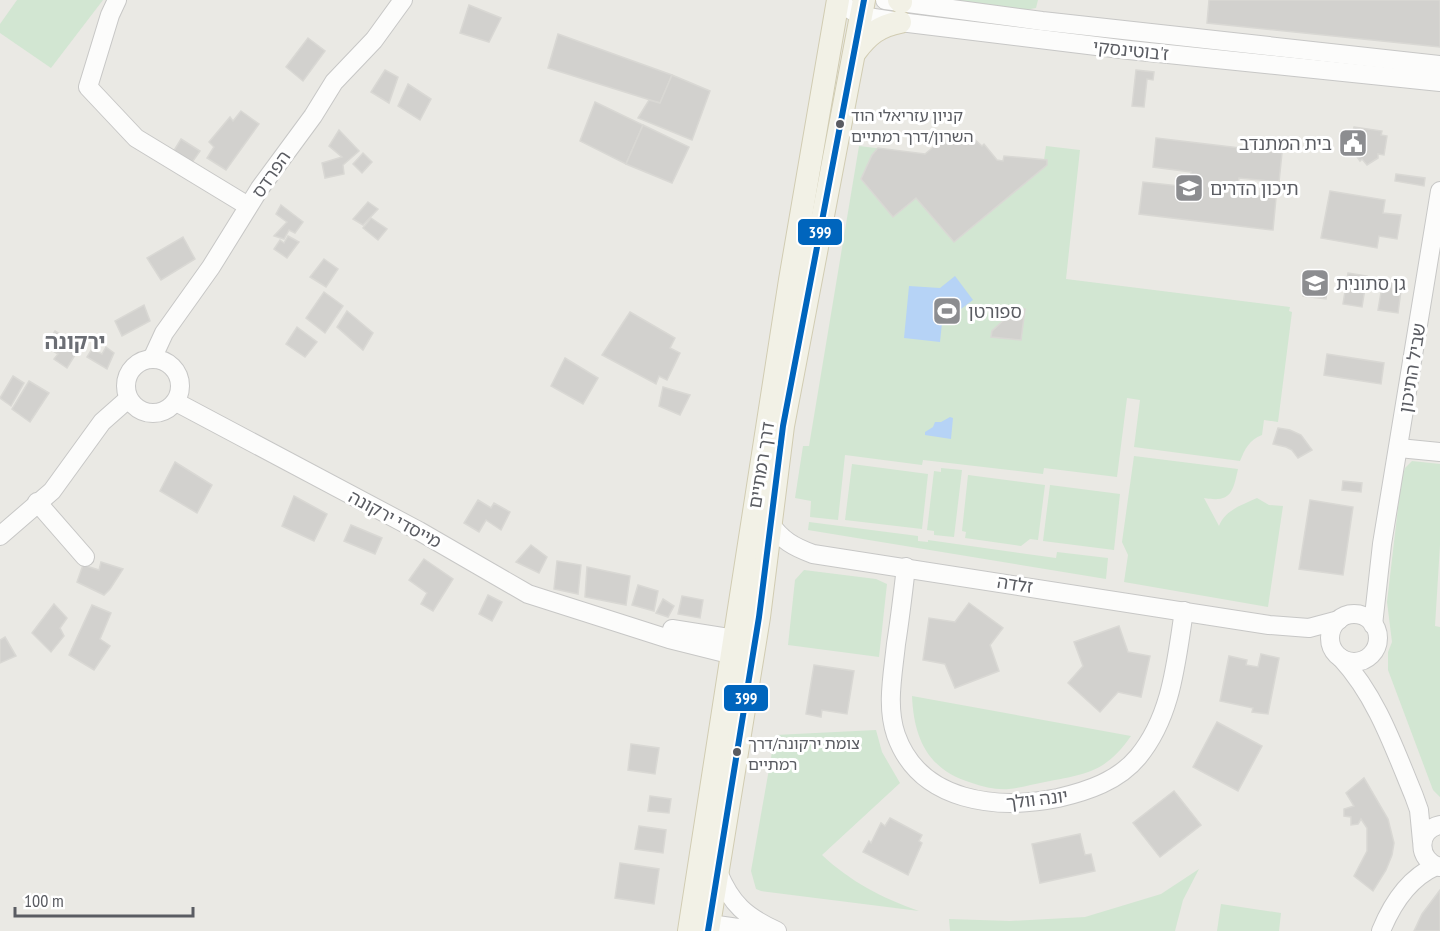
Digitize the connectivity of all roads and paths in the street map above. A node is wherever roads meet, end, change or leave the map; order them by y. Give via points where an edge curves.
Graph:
1 (117, 0) edge
2 (403, 0) edge
3 (850, 4) edge
4 (896, 6) edge
5 (856, 51) junction
6 (1439, 78) edge
7 (1440, 191) edge
8 (249, 206) junction
9 (152, 359) junction
10 (128, 399) junction
11 (176, 402) junction
12 (1399, 448) junction
13 (1440, 452) edge
14 (37, 502) junction
15 (770, 523) junction
16 (0, 536) edge
17 (1382, 544) junction
18 (85, 558) dead end
19 (906, 567) junction
20 (1184, 611) junction
21 (1342, 618) junction
22 (1374, 625) junction
23 (1269, 626) junction
24 (741, 647) junction
25 (1376, 647) junction
26 (1339, 656) junction
27 (1377, 708) junction
28 (1414, 796) junction
29 (1440, 820) edge
30 (1440, 825) edge
31 (1422, 844) junction
32 (1438, 867) edge
33 (718, 872) junction
34 (1407, 887) junction
35 (698, 929) edge
36 (759, 931) edge
37 (777, 931) edge
38 (1382, 931) edge

1 - 8 street via 88,87 136,138
2 - 8 street, הפרדס via 374,40 334,82
3 - 4 street, ז'בוטינסקי
3 - 5 main road, דרך רמתיים
3 - 24 main road, דרך רמתיים via 790,280
4 - 5 main road
4 - 6 street, ז'בוטינסקי via 1118,49
5 - 15 main road, דרך רמתיים via 783,426
7 - 12 street, שביל התיכון
8 - 9 street, הפרדס via 164,333
9 - 10 street via 132,368 127,376
9 - 11 street via 165,362 178,375 180,393
10 - 11 street via 150,414 166,411
10 - 14 street via 102,423 52,491
11 - 24 street, מייסדי ירקונה via 419,531 528,594 619,622
12 - 13 street
12 - 17 street, שביל התיכון
14 - 16 street
14 - 18 street
15 - 19 street, זלדה via 790,545 813,554
15 - 24 main road, דרך רמתיים
17 - 21 street, שביל התיכון via 1367,593 1359,606
17 - 22 street, שביל התיכון
19 - 20 street, זלדה
19 - 20 street, יונה וולך via 891,688 896,735 923,776 976,801 1018,804 1083,792 1113,778 1136,760 1165,710
20 - 23 street, זלדה
21 - 22 street via 1358,615
21 - 23 street, זלדה via 1309,628
21 - 26 street via 1334,626 1330,641
22 - 25 street
23 - 26 street, זלדה via 1319,639
24 - 33 main road, דרך רמתיים
24 - 35 main road, דרך רמתיים
25 - 26 street via 1369,657 1358,662
25 - 27 street via 1370,671
26 - 27 street, זלדה
27 - 28 street
28 - 29 street
28 - 31 street
30 - 31 street via 1430,829
31 - 32 street via 1428,861
31 - 34 street
32 - 34 street via 1426,871
33 - 35 main road, דרך רמתיים
33 - 37 street via 735,903 748,917
34 - 38 street
35 - 36 street

